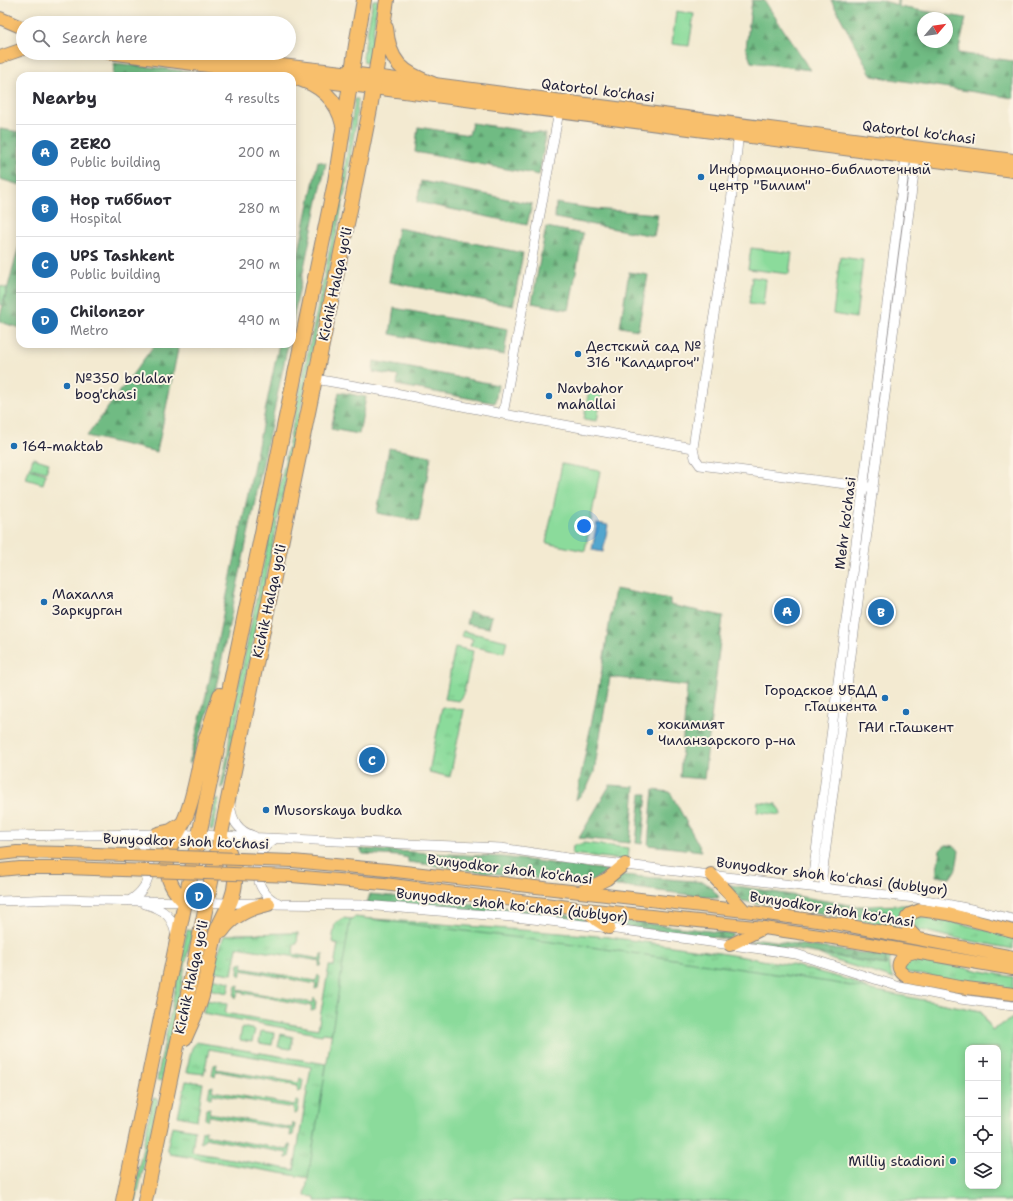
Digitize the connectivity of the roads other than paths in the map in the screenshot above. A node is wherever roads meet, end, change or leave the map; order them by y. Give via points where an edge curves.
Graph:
1 (364, 0) edge
2 (387, 0) edge
3 (384, 17) junction
4 (0, 18) edge
5 (16, 25) edge
6 (16, 51) edge
7 (0, 57) edge
8 (163, 60) edge
9 (224, 60) edge
10 (254, 72) edge
11 (296, 77) edge
12 (296, 78) edge
13 (350, 79) junction
14 (374, 82) junction
15 (433, 84) junction
16 (560, 106) junction
17 (343, 127) junction
18 (739, 129) junction
19 (912, 152) junction
20 (1013, 160) edge
21 (1013, 171) edge
22 (315, 379) junction
23 (503, 414) junction
24 (693, 448) junction
25 (868, 491) junction
26 (245, 616) junction
27 (224, 715) junction
28 (231, 786) junction
29 (180, 830) junction
30 (130, 834) junction
31 (158, 834) joint
32 (199, 835) junction
33 (0, 836) edge
34 (220, 836) junction
35 (271, 839) junction
36 (0, 854) edge
37 (625, 864) junction
38 (0, 870) edge
39 (711, 874) junction
40 (818, 876) junction
41 (801, 886) junction
42 (827, 888) junction
43 (580, 892) junction
44 (0, 901) edge
45 (130, 901) junction
46 (185, 902) junction
47 (207, 902) junction
48 (230, 903) junction
49 (275, 904) junction
50 (585, 909) junction
51 (745, 911) junction
52 (1013, 919) edge
53 (609, 928) junction
54 (764, 928) junction
55 (1013, 930) edge
56 (917, 938) junction
57 (730, 944) junction
58 (176, 945) junction
59 (213, 947) junction
60 (915, 952) junction
61 (1013, 957) edge
62 (1013, 969) edge
63 (1013, 994) edge
64 (1013, 1006) edge
65 (171, 1073) junction
66 (145, 1096) junction
67 (166, 1101) junction
68 (123, 1201) edge
69 (145, 1201) edge

1 - 13 highway, Kichik Halqa yo'li
2 - 3 highway, Kichik Halqa yo'li
3 - 14 highway, Kichik Halqa yo'li
3 - 15 highway via 389,49 396,62 420,80
4 - 5 main road
6 - 7 main road
8 - 10 main road
9 - 13 main road, Qatortol ko'chasi
11 - 13 main road, Qatortol ko'chasi
12 - 17 highway via 314,84 327,95 336,107
13 - 14 main road, Qatortol ko'chasi
13 - 17 highway, Kichik Halqa yo'li
14 - 15 main road, Qatortol ko'chasi
14 - 16 main road, Qatortol ko'chasi
14 - 22 highway, Kichik Halqa yo'li
15 - 16 main road, Qatortol ko'chasi
16 - 18 main road, Qatortol ko'chasi
16 - 23 street
17 - 26 highway, Kichik Halqa yo'li via 335,182
18 - 19 main road, Qatortol ko'chasi
18 - 24 street via 721,274
19 - 20 main road, Qatortol ko'chasi
19 - 21 main road, Qatortol ko'chasi
19 - 25 street, Mehr ko'chasi
22 - 23 street
22 - 28 highway, Kichik Halqa yo'li
23 - 24 street
24 - 25 street via 700,466
25 - 40 street, Mehr ko'chasi
26 - 27 highway, Kichik Halqa yo'li
26 - 29 highway via 204,745 186,818
27 - 28 highway via 225,743 217,790 224,794
27 - 32 highway, Kichik Halqa yo'li
28 - 34 highway, Kichik Halqa yo'li
28 - 35 street via 230,809 237,825 248,834
29 - 31 highway
29 - 32 street, Bunyodkor shoh koʻchasi (dublyor)
29 - 46 highway via 168,854 167,868 173,888
30 - 31 street
30 - 33 street
30 - 45 street via 145,849 150,868 143,887
32 - 34 street, Bunyodkor shoh koʻchasi (dublyor)
32 - 46 highway, Kichik Halqa yo'li
34 - 35 street, Bunyodkor shoh koʻchasi (dublyor)
34 - 47 highway, Kichik Halqa yo'li
34 - 48 highway via 234,866 234,887
35 - 37 street, Bunyodkor shoh koʻchasi (dublyor) via 501,848
35 - 49 street via 261,853 257,874 259,884
36 - 43 main road, Bunyodkor shoh ko'chasi, bridge via 67,852 293,860
37 - 39 street, Bunyodkor shoh koʻchasi (dublyor)
37 - 43 main road via 607,879
38 - 50 main road, Bunyodkor shoh ko'chasi, bridge via 66,868 292,876 384,884
39 - 41 street, Bunyodkor shoh koʻchasi (dublyor)
39 - 51 main road
40 - 41 street
40 - 42 street
41 - 42 street, Bunyodkor shoh koʻchasi (dublyor)
42 - 52 street, Bunyodkor shoh koʻchasi (dublyor) via 916,898
43 - 51 main road, Bunyodkor shoh ko'chasi
44 - 45 street, Bunyodkor shoh koʻchasi (dublyor)
45 - 46 street, Bunyodkor shoh koʻchasi (dublyor)
45 - 58 street via 156,907 164,912 173,926
46 - 47 street, Bunyodkor shoh koʻchasi (dublyor)
46 - 58 highway, Kichik Halqa yo'li
47 - 48 street, Bunyodkor shoh koʻchasi (dublyor)
47 - 65 highway, Kichik Halqa yo'li
48 - 49 street, Bunyodkor shoh koʻchasi (dublyor)
48 - 59 highway
49 - 53 street, Bunyodkor shoh koʻchasi (dublyor) via 364,905 524,918
49 - 59 highway via 249,910 232,919
50 - 53 main road
50 - 54 main road, Bunyodkor shoh ko'chasi
51 - 56 main road, Bunyodkor shoh ko'chasi
53 - 57 street, Bunyodkor shoh koʻchasi (dublyor)
54 - 57 main road
54 - 60 main road, Bunyodkor shoh ko'chasi
55 - 56 main road via 920,910 910,914 906,922 909,930
56 - 61 main road, Bunyodkor shoh ko'chasi
57 - 64 street, Bunyodkor shoh koʻchasi (dublyor) via 796,954 900,986 960,999
58 - 66 highway, Kichik Halqa yo'li
59 - 65 highway via 202,998
60 - 62 main road, Bunyodkor shoh ko'chasi
60 - 63 main road via 905,955 899,962 900,972 907,977
65 - 67 highway, Kichik Halqa yo'li
66 - 67 highway via 150,1091 158,1090
66 - 68 highway, Kichik Halqa yo'li
67 - 69 highway, Kichik Halqa yo'li

